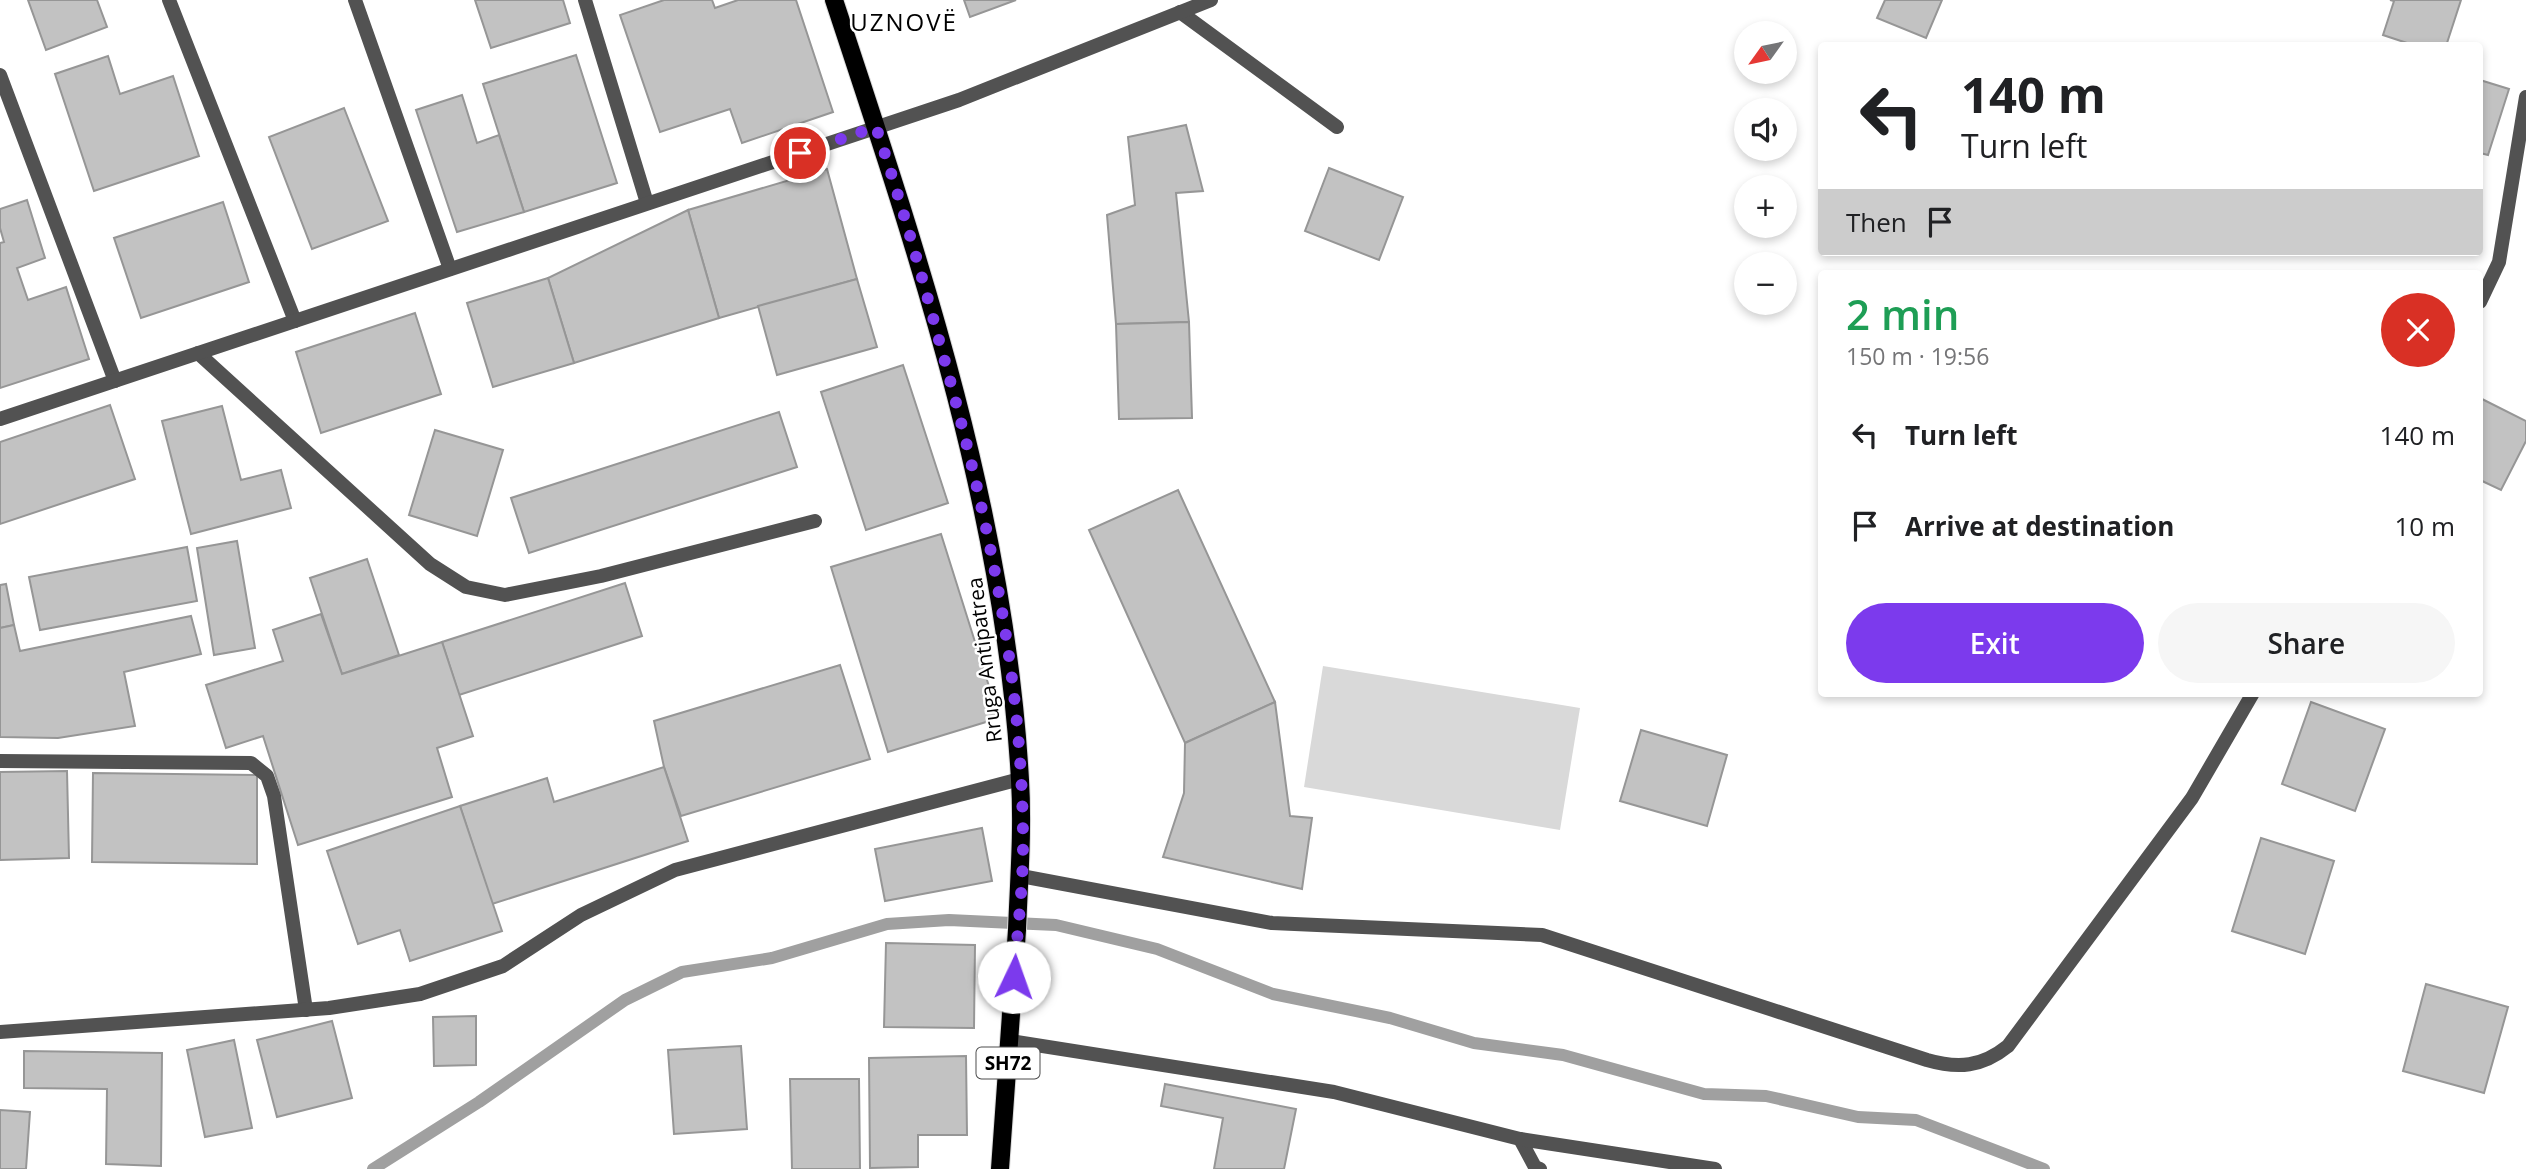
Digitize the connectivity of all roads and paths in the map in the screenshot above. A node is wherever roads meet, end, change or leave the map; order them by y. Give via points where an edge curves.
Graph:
1 (170, 0) edge
2 (355, 0) edge
3 (585, 0) edge
4 (834, 0) edge
5 (1211, 0) edge
6 (1180, 12) junction
7 (0, 75) edge
8 (2526, 97) edge
9 (876, 127) junction
10 (1337, 127) dead end
11 (648, 203) junction
12 (450, 269) junction
13 (2483, 296) edge
14 (295, 321) junction
15 (198, 354) junction
16 (115, 381) junction
17 (0, 419) edge
18 (815, 521) dead end
19 (2251, 697) edge
20 (0, 761) edge
21 (1020, 779) junction
22 (1021, 876) junction
23 (306, 1010) junction
24 (0, 1032) edge
25 (1010, 1041) junction
26 (1520, 1139) junction
27 (1000, 1169) edge
28 (1540, 1169) edge
29 (1715, 1169) edge

1 - 14 street
2 - 12 street
3 - 11 street
4 - 9 main road, Rruga Antipatrea / SH72
5 - 6 street
6 - 9 street via 958,100
6 - 10 street
7 - 16 street
8 - 13 street via 2499,262
9 - 11 street
9 - 21 main road, Rruga Antipatrea / SH72 via 966,437 994,560 1009,655
11 - 12 street
12 - 14 street
14 - 15 street
15 - 16 street
15 - 18 street via 430,564 466,587 505,595 601,576
16 - 17 street
19 - 22 street via 2192,798 2008,1046 1971,1066 1927,1060 1542,935 1272,923
20 - 23 street via 251,763 259,769 267,776 280,828
21 - 22 main road, Rruga Antipatrea / SH72
21 - 23 street via 675,870 581,915 503,966 420,993
22 - 25 main road, Rruga Antipatrea / SH72
23 - 24 street
25 - 26 street via 1334,1092
25 - 27 main road, Rruga Antipatrea / SH72
26 - 28 street
26 - 29 street

